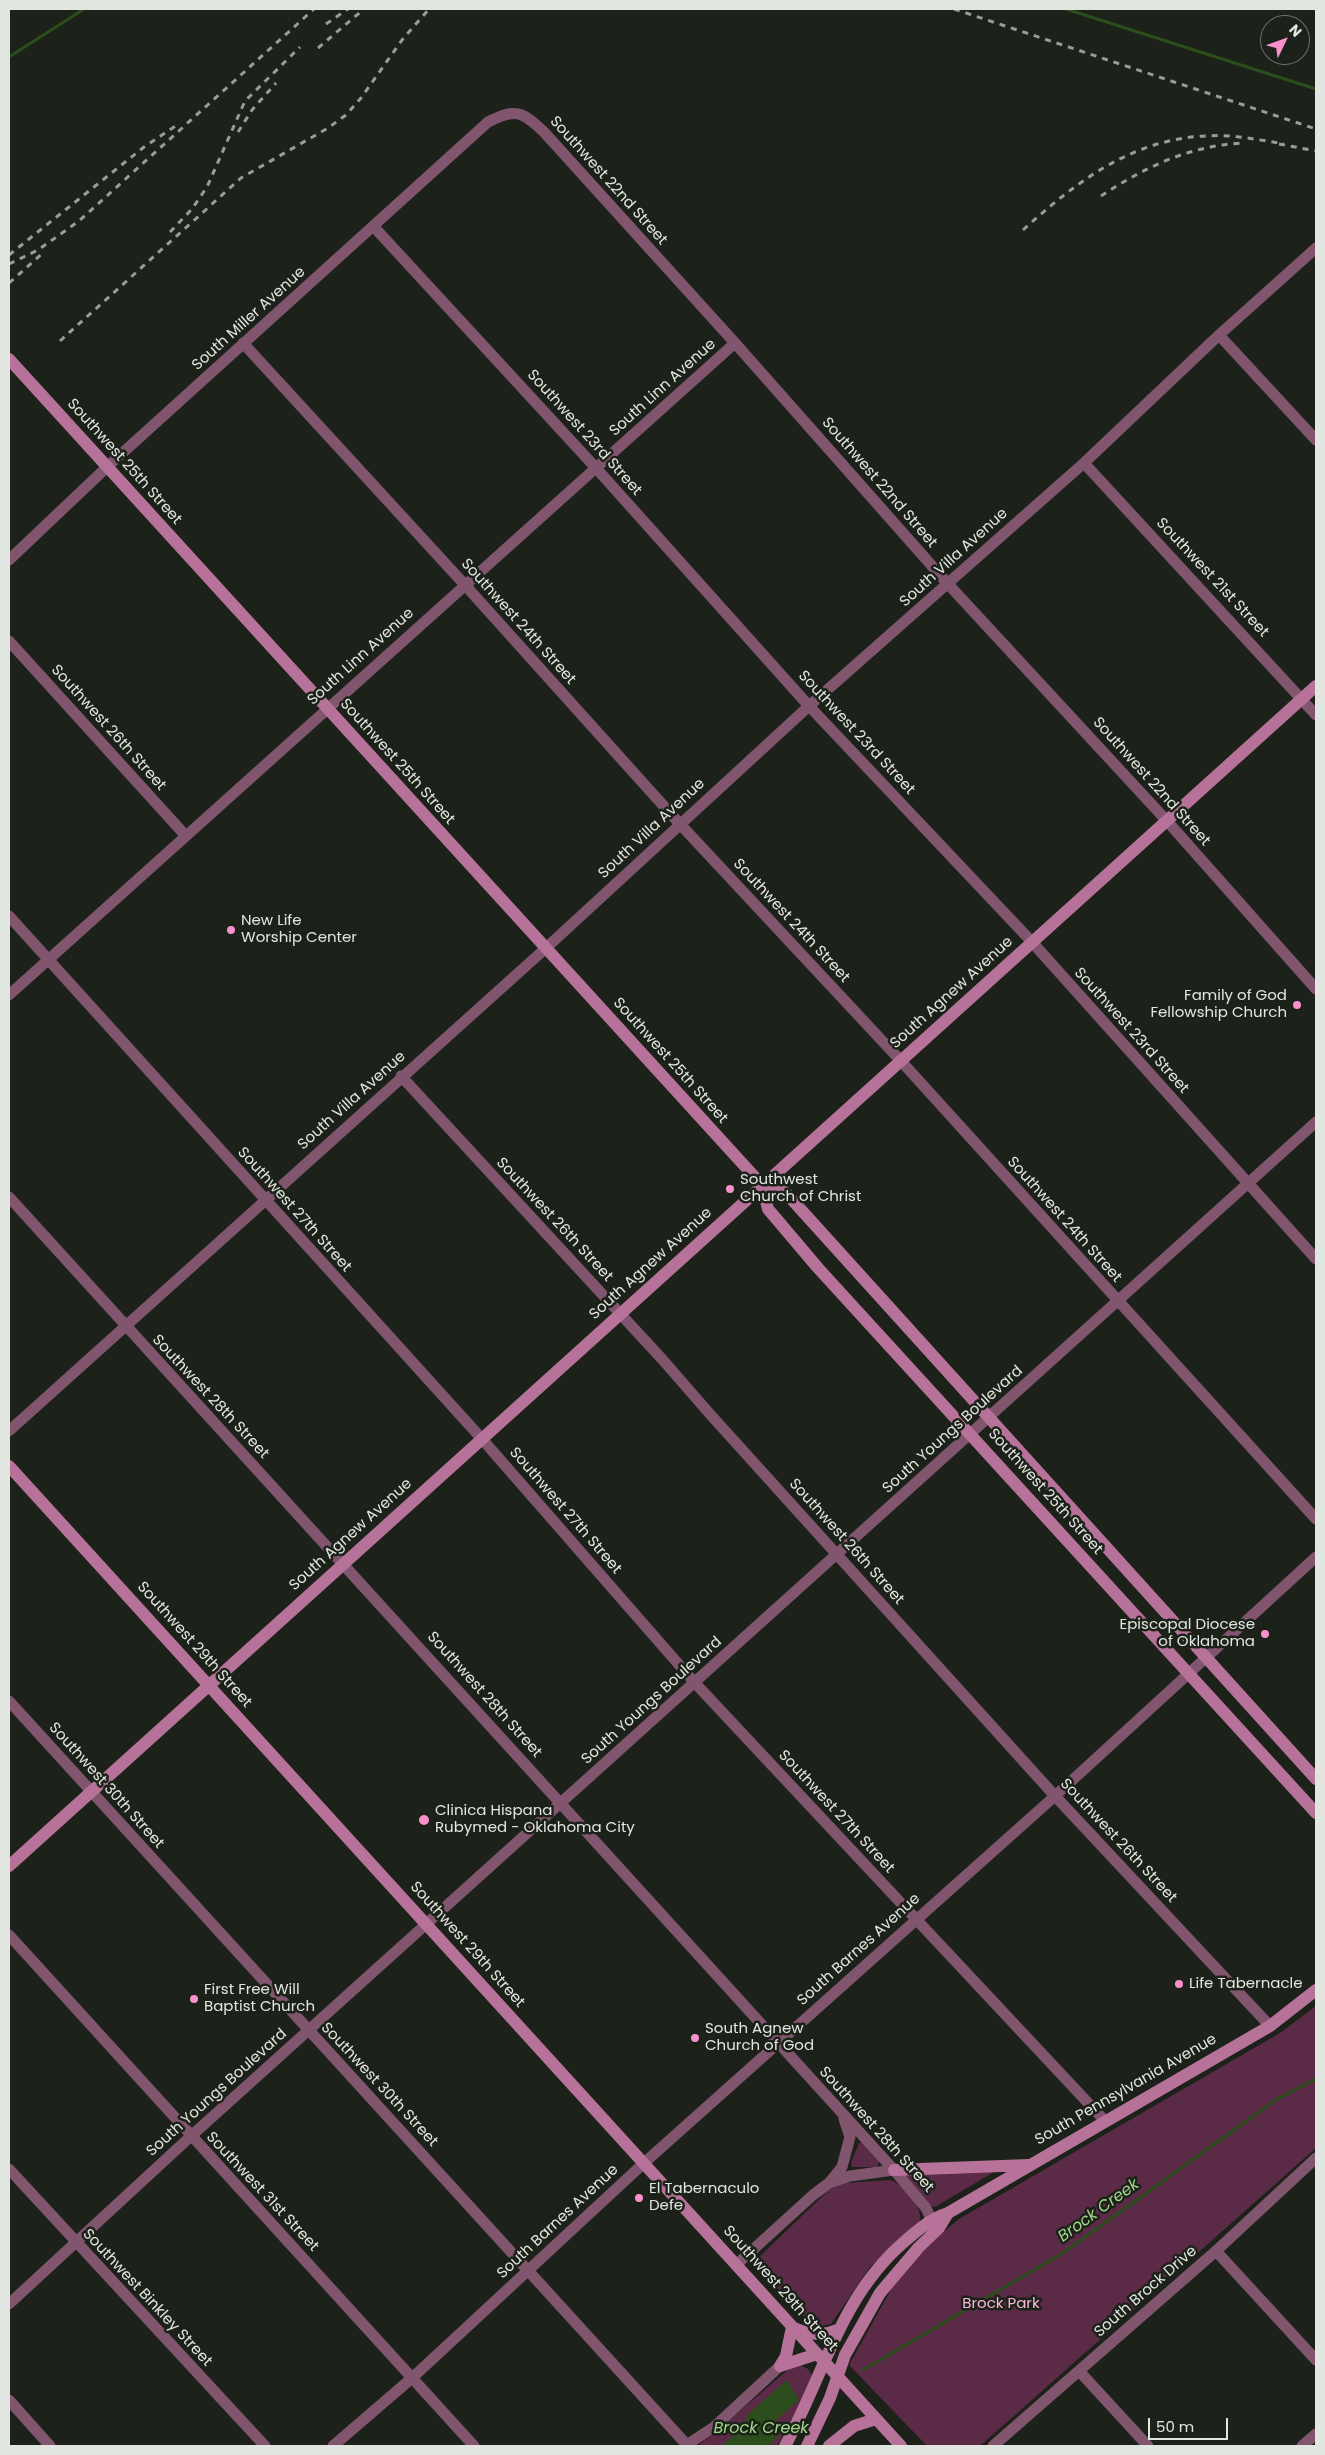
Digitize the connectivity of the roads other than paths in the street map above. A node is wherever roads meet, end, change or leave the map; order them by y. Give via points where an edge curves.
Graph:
1 (516, 112) joint
2 (374, 227) junction
3 (1316, 248) edge
4 (1219, 335) junction
5 (243, 343) junction
6 (735, 344) junction
7 (9, 359) edge
8 (1316, 440) edge
9 (1084, 463) junction
10 (107, 467) junction
11 (596, 468) junction
12 (9, 560) edge
13 (948, 584) junction
14 (465, 585) junction
15 (9, 641) edge
16 (1316, 686) edge
17 (1302, 699) junction
18 (809, 706) junction
19 (326, 708) junction
20 (1316, 715) edge
21 (1167, 821) junction
22 (679, 823) junction
23 (185, 835) junction
24 (9, 916) edge
25 (1032, 942) junction
26 (546, 948) junction
27 (49, 960) junction
28 (1316, 989) edge
29 (9, 995) edge
30 (901, 1061) junction
31 (401, 1076) junction
32 (1316, 1122) edge
33 (1248, 1185) junction
34 (762, 1186) junction
35 (9, 1197) edge
36 (264, 1200) junction
37 (1316, 1259) edge
38 (1118, 1301) junction
39 (621, 1314) junction
40 (126, 1328) junction
41 (990, 1418) junction
42 (9, 1431) edge
43 (971, 1435) junction
44 (482, 1439) junction
45 (9, 1466) edge
46 (1316, 1519) edge
47 (838, 1554) junction
48 (1316, 1557) edge
49 (344, 1563) junction
50 (1206, 1656) junction
51 (1188, 1672) junction
52 (696, 1683) junction
53 (208, 1684) junction
54 (9, 1700) edge
55 (1316, 1779) edge
56 (92, 1791) junction
57 (1055, 1796) junction
58 (561, 1802) junction
59 (1316, 1813) edge
60 (9, 1866) edge
61 (916, 1919) junction
62 (426, 1924) junction
63 (9, 1935) edge
64 (1316, 1990) edge
65 (1270, 2026) junction
66 (308, 2031) junction
67 (778, 2043) junction
68 (843, 2115) junction
69 (1105, 2121) junction
70 (190, 2137) junction
71 (1316, 2158) edge
72 (644, 2163) junction
73 (1029, 2164) junction
74 (9, 2169) edge
75 (894, 2170) junction
76 (829, 2183) junction
77 (948, 2213) junction
78 (931, 2219) junction
79 (75, 2243) junction
80 (1216, 2251) junction
81 (736, 2266) junction
82 (528, 2270) junction
83 (9, 2304) edge
84 (792, 2327) junction
85 (837, 2330) junction
86 (820, 2358) junction
87 (1316, 2360) edge
88 (780, 2366) junction
89 (1079, 2371) junction
90 (838, 2376) junction
91 (412, 2378) junction
92 (9, 2400) edge
93 (876, 2419) junction
94 (1316, 2434) edge
95 (50, 2446) edge
96 (265, 2446) edge
97 (333, 2446) edge
98 (474, 2446) edge
99 (686, 2446) edge
100 (786, 2446) edge
101 (807, 2446) edge
102 (829, 2446) edge
103 (900, 2446) edge
104 (994, 2446) edge
105 (1148, 2446) edge
106 (1302, 2446) edge

1 - 2 street, South Miller Avenue via 488,122
1 - 6 street, Southwest 22nd Street via 531,119 544,132
2 - 5 street, South Miller Avenue
2 - 11 street, Southwest 23rd Street
3 - 4 street, South Villa Avenue
4 - 8 street
4 - 9 street, South Villa Avenue
5 - 10 street, South Miller Avenue
5 - 14 street, Southwest 24th Street
6 - 11 street, South Linn Avenue
6 - 13 street, Southwest 22nd Street
7 - 10 main road, Southwest 25th Street
9 - 13 street, South Villa Avenue
9 - 17 street, Southwest 21st Street
10 - 12 street, South Miller Avenue
10 - 19 main road, Southwest 25th Street
11 - 14 street, South Linn Avenue
11 - 18 street, Southwest 23rd Street
13 - 18 street, South Villa Avenue
13 - 21 street, Southwest 22nd Street
14 - 19 street, South Linn Avenue
14 - 22 street, Southwest 24th Street
15 - 23 street, Southwest 26th Street
16 - 17 main road, South Agnew Avenue
17 - 20 street, Southwest 21st Street
17 - 21 main road, South Agnew Avenue
18 - 22 street, South Villa Avenue
18 - 25 street, Southwest 23rd Street
19 - 23 street, South Linn Avenue
19 - 26 main road, Southwest 25th Street
21 - 25 main road, South Agnew Avenue
21 - 28 street, Southwest 22nd Street
22 - 26 street, South Villa Avenue
22 - 30 street, Southwest 24th Street
23 - 27 street, South Linn Avenue
24 - 27 street, Southwest 27th Street
25 - 30 main road, South Agnew Avenue
25 - 33 street, Southwest 23rd Street
26 - 31 street, South Villa Avenue
26 - 34 main road, Southwest 25th Street
27 - 29 street, South Linn Avenue
27 - 36 street, Southwest 27th Street
30 - 34 main road, South Agnew Avenue
30 - 38 street, Southwest 24th Street
31 - 36 street, South Villa Avenue
31 - 39 street, Southwest 26th Street
32 - 33 street, South Youngs Boulevard
33 - 37 street, Southwest 23rd Street
33 - 38 street, South Youngs Boulevard
34 - 39 main road, South Agnew Avenue
34 - 41 main road, Southwest 25th Street via 785,1192
34 - 43 main road, Southwest 25th Street via 768,1209
35 - 40 street, Southwest 28th Street
36 - 40 street, South Villa Avenue
36 - 44 street, Southwest 27th Street
38 - 41 street, South Youngs Boulevard
38 - 46 street, Southwest 24th Street
39 - 44 main road, South Agnew Avenue
39 - 47 street, Southwest 26th Street
40 - 42 street, South Villa Avenue
40 - 49 street, Southwest 28th Street
41 - 43 street, South Youngs Boulevard
41 - 50 main road, Southwest 25th Street
43 - 47 street, South Youngs Boulevard
43 - 51 main road, Southwest 25th Street
44 - 49 main road, South Agnew Avenue
44 - 52 street, Southwest 27th Street
45 - 53 main road, Southwest 29th Street
47 - 52 street, South Youngs Boulevard
47 - 57 street, Southwest 26th Street
48 - 50 street, South Barnes Avenue
49 - 53 main road, South Agnew Avenue
49 - 58 street, Southwest 28th Street
50 - 51 street, South Barnes Avenue
50 - 55 main road, Southwest 25th Street
51 - 57 street, South Barnes Avenue
51 - 59 main road, Southwest 25th Street
52 - 58 street, South Youngs Boulevard
52 - 61 street, Southwest 27th Street
53 - 56 main road, South Agnew Avenue
53 - 62 main road, Southwest 29th Street
54 - 56 street, Southwest 30th Street
56 - 60 main road, South Agnew Avenue
56 - 66 street, Southwest 30th Street
57 - 61 street, South Barnes Avenue
57 - 65 street, Southwest 26th Street
58 - 62 street, South Youngs Boulevard
58 - 67 street, Southwest 28th Street
61 - 67 street, South Barnes Avenue
61 - 69 street, Southwest 27th Street
62 - 66 street, South Youngs Boulevard
62 - 72 main road, Southwest 29th Street
63 - 70 street, Southwest 31st Street
64 - 65 main road, South Pennsylvania Avenue
65 - 69 main road, South Pennsylvania Avenue
66 - 70 street, South Youngs Boulevard
66 - 82 street, Southwest 30th Street
67 - 68 street, Southwest 28th Street
67 - 72 street, South Barnes Avenue
68 - 75 street, Southwest 28th Street
68 - 76 street via 850,2137 842,2167
69 - 73 main road, South Pennsylvania Avenue
70 - 79 street, South Youngs Boulevard
70 - 91 street, Southwest 31st Street
71 - 80 street, South Brock Drive
72 - 81 main road, Southwest 29th Street
72 - 82 street, South Barnes Avenue
73 - 75 main road
73 - 77 main road, South Pennsylvania Avenue
74 - 79 street, Southwest Binkley Street
75 - 76 street via 850,2176
75 - 78 street, Southwest 28th Street via 926,2208
76 - 81 street
77 - 78 main road, South Pennsylvania Avenue
77 - 90 main road, South Pennsylvania Avenue via 939,2228 918,2247 880,2293 845,2355
78 - 85 main road, South Pennsylvania Avenue via 882,2262
79 - 83 street, South Youngs Boulevard
79 - 96 street, Southwest Binkley Street
80 - 87 street
80 - 89 street, South Brock Drive
81 - 84 main road, Southwest 29th Street
82 - 91 street, South Barnes Avenue
82 - 99 street, Southwest 30th Street
84 - 85 main road via 810,2334 829,2334
84 - 86 main road, Southwest 29th Street
84 - 88 main road via 786,2356
85 - 86 main road, South Pennsylvania Avenue
86 - 88 main road
86 - 90 main road, Southwest 29th Street
86 - 100 main road, South Pennsylvania Avenue
88 - 99 street via 714,2427
89 - 104 street, South Brock Drive
89 - 105 street
90 - 93 main road, Southwest 29th Street
90 - 101 main road, South Pennsylvania Avenue
91 - 97 street, South Barnes Avenue
91 - 98 street, Southwest 31st Street
92 - 95 street
93 - 102 main road via 854,2426
93 - 103 main road, Southwest 29th Street
94 - 106 street

